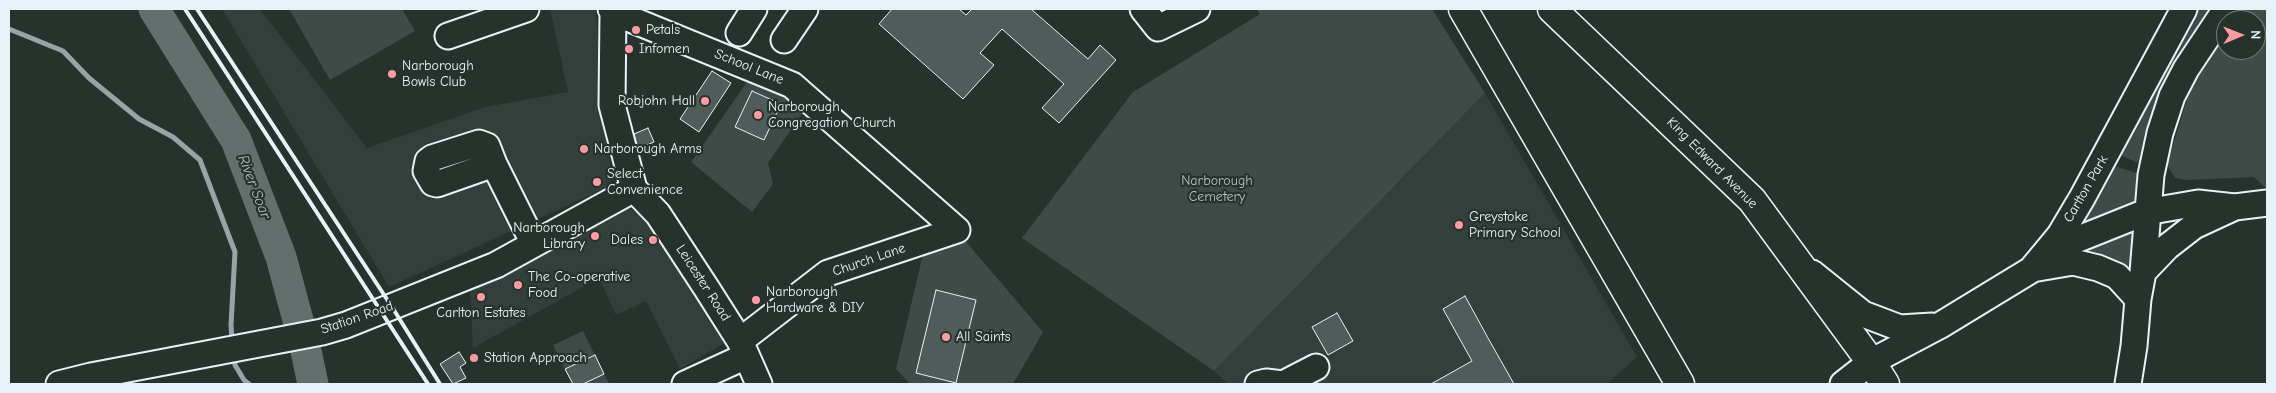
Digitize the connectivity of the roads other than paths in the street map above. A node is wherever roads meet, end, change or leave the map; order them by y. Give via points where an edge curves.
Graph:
1 (526, 9) edge
2 (754, 9) edge
3 (805, 9) edge
4 (1143, 9) edge
5 (1197, 9) edge
6 (1463, 9) edge
7 (1552, 9) edge
8 (2184, 9) edge
9 (2226, 9) edge
10 (614, 10) edge
11 (739, 33) dead end
12 (448, 36) dead end
13 (784, 40) dead end
14 (494, 164) dead end
15 (634, 189) junction
16 (2267, 203) edge
17 (2235, 207) junction
18 (2146, 212) junction
19 (957, 230) joint
20 (534, 244) junction
21 (1798, 262) junction
22 (2031, 270) junction
23 (2143, 272) junction
24 (2138, 299) junction
25 (1939, 326) junction
26 (743, 349) junction
27 (1316, 367) dead end
28 (1878, 373) edge
29 (59, 384) edge
30 (685, 384) edge
31 (759, 384) edge
32 (1258, 384) edge
33 (1680, 384) edge
34 (1843, 384) edge
35 (2128, 384) edge

1 - 12 street
2 - 11 street
3 - 13 street
4 - 5 street via 1158,28
6 - 33 main road
7 - 21 main road, King Edward Avenue via 1752,200
8 - 22 street, Carlton Park via 2082,198 2060,235
9 - 18 street via 2186,68 2172,96 2160,133
10 - 15 street via 612,105
10 - 19 street, School Lane via 792,84
14 - 20 street
15 - 20 street, Station Road
15 - 26 street, Leicester Road via 658,214
16 - 17 street
17 - 18 street via 2198,203
17 - 23 street via 2194,226 2167,246
18 - 22 street via 2071,242
18 - 23 street
19 - 26 street, Church Lane via 828,273
20 - 29 street, Station Road via 496,265 346,325
21 - 25 street, Carlton Park via 1863,314 1900,328
21 - 28 main road, King Edward Avenue
22 - 24 street via 2073,262 2098,268 2117,276
22 - 25 street, Carlton Park
23 - 24 street
24 - 35 street
25 - 28 street, Carlton Park
26 - 30 street, Church Lane
26 - 31 street, Leicester Road
27 - 32 street via 1283,384
28 - 34 street, Carlton Park

